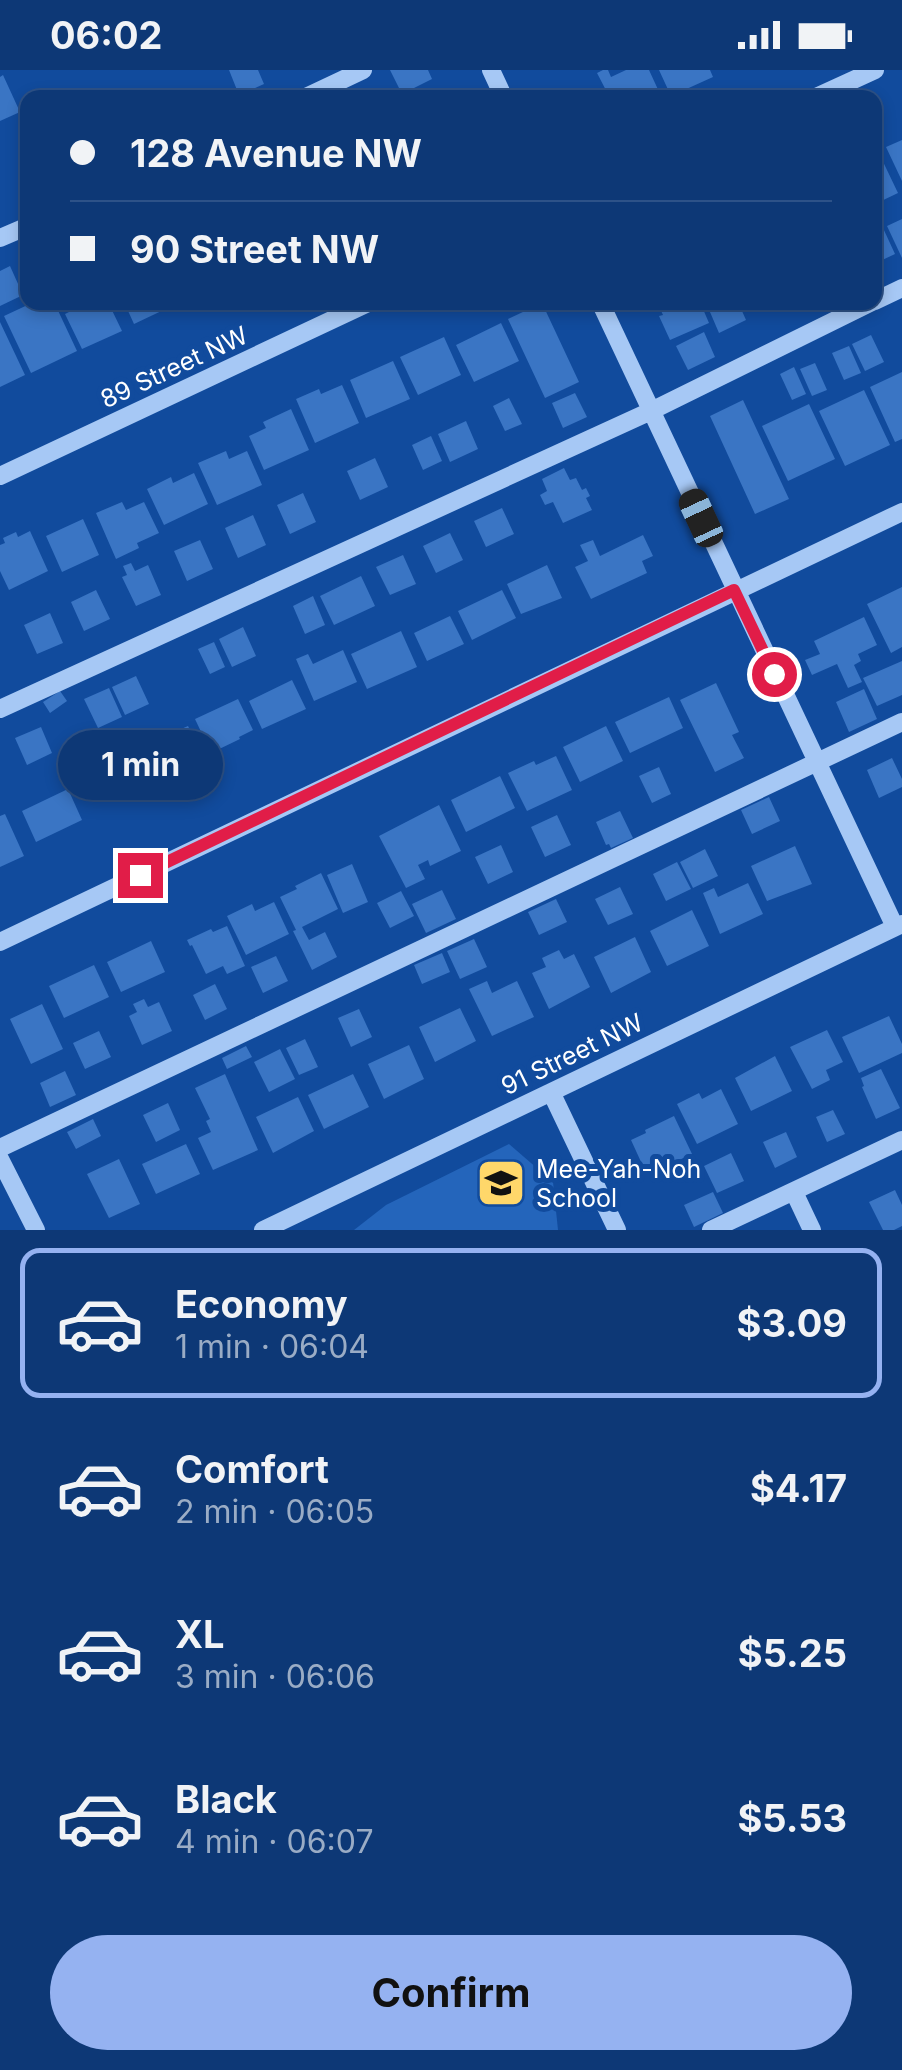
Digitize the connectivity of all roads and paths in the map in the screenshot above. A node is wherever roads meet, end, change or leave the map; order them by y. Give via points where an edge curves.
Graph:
1 (363, 70) edge
2 (874, 70) edge
3 (321, 90) edge
4 (831, 90) edge
5 (353, 310) edge
6 (604, 310) edge
7 (858, 310) edge
8 (651, 411) junction
9 (0, 476) edge
10 (902, 512) edge
11 (734, 590) junction
12 (0, 709) edge
13 (902, 722) edge
14 (816, 763) junction
15 (898, 925) edge
16 (0, 942) edge
17 (551, 1092) junction
18 (902, 1140) edge
19 (0, 1148) edge
20 (0, 1159) edge
21 (794, 1192) junction
22 (36, 1230) edge
23 (263, 1230) edge
24 (617, 1230) edge
25 (711, 1230) edge
26 (812, 1230) edge

1 - 3 street
2 - 4 street
5 - 9 street, 89 Street NW
6 - 8 street
7 - 8 street
8 - 11 street
8 - 12 street
10 - 11 street
11 - 14 street
11 - 16 street
13 - 14 street
14 - 15 street
14 - 19 street
15 - 17 street, 91 Street NW
17 - 23 street, 91 Street NW
17 - 24 street
18 - 21 street
20 - 22 street
21 - 25 street
21 - 26 street

